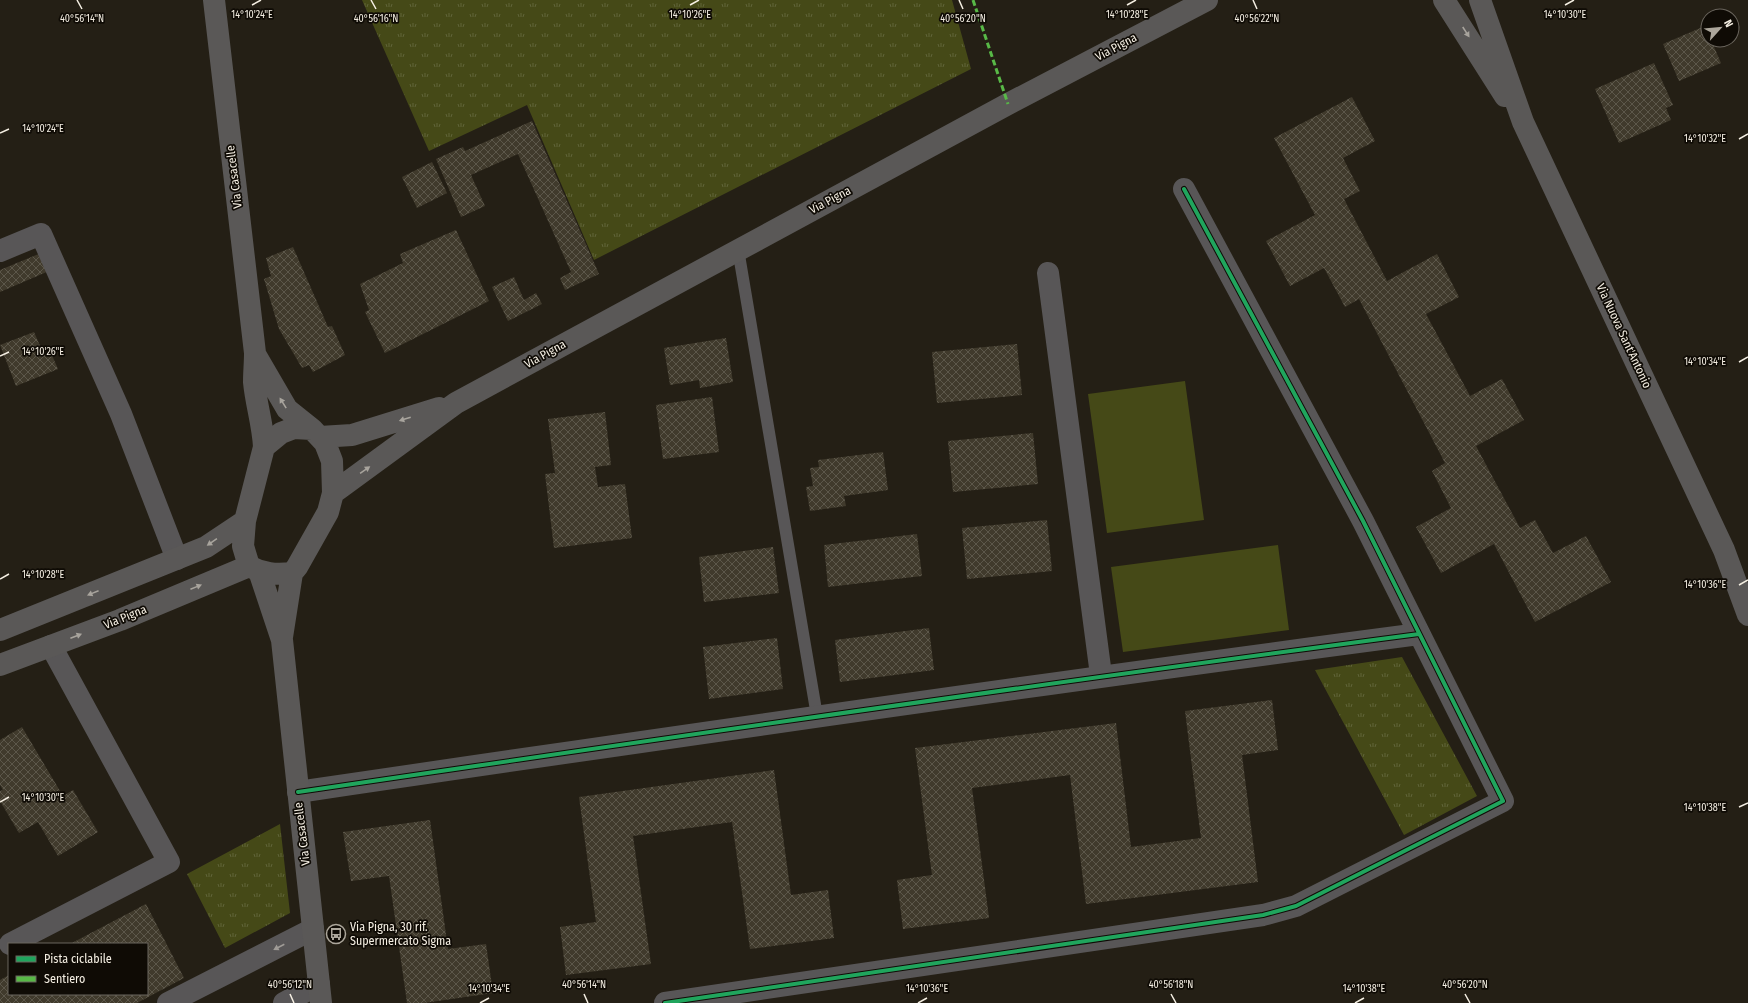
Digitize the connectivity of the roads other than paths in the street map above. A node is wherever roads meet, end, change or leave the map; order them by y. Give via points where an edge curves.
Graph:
1 (214, 0) edge
2 (1207, 0) edge
3 (1444, 0) edge
4 (1480, 0) edge
5 (1523, 122) junction
6 (1184, 189) dead end
7 (738, 249) junction
8 (0, 251) edge
9 (1048, 273) dead end
10 (255, 353) junction
11 (456, 403) junction
12 (316, 433) junction
13 (264, 447) junction
14 (333, 492) junction
15 (245, 521) junction
16 (1724, 550) junction
17 (177, 560) junction
18 (254, 569) junction
19 (292, 573) junction
20 (1748, 579) edge
21 (1748, 615) edge
22 (0, 630) edge
23 (1419, 634) junction
24 (282, 640) junction
25 (51, 646) junction
26 (0, 665) edge
27 (1101, 676) junction
28 (817, 716) junction
29 (298, 792) junction
30 (314, 930) junction
31 (11, 943) edge
32 (320, 994) edge
33 (168, 1003) edge
34 (284, 1003) edge
35 (665, 1003) edge

1 - 10 main road, Via Casacelle
2 - 7 main road, Via Pigna via 1001,107
3 -> 5 main road, Via Nuova Sant'Antonio
4 - 5 main road, Via Nuova Sant'Antonio
5 - 16 main road, Via Nuova Sant'Antonio
6 - 23 street via 1364,521
7 - 11 main road, Via Pigna
7 - 28 lane
8 - 17 street via 41,234 121,414
9 - 27 street
12 -> 10 main road, Via Casacelle via 287,409
10 - 13 main road, Via Casacelle via 254,382
11 -> 12 main road, Via Pigna via 352,435
14 -> 11 main road, Via Pigna
12 - 13 main road, Via Pigna via 294,428 281,433
12 - 14 main road via 325,443 332,461
13 - 15 main road, Via Casacelle
14 - 19 main road via 328,512
15 -> 17 main road via 206,547
15 - 18 main road, Via Casacelle via 243,546
16 - 20 main road, Via Nuova Sant'Antonio
16 - 21 main road, Via Nuova Sant'Antonio
17 -> 22 main road
18 - 19 main road via 277,575
18 - 24 main road, Via Casacelle
25 -> 18 main road, Via Pigna
19 - 24 main road, Via Casacelle
23 - 27 street
23 - 35 street via 1503,801 1296,906 1262,915
24 - 29 main road, Via Casacelle
25 - 26 main road, Via Pigna
25 - 31 street via 169,862
27 - 28 street
28 - 29 street
29 - 30 main road, Via Casacelle
30 - 32 main road, Via Casacelle
30 -> 33 street
32 - 34 street

